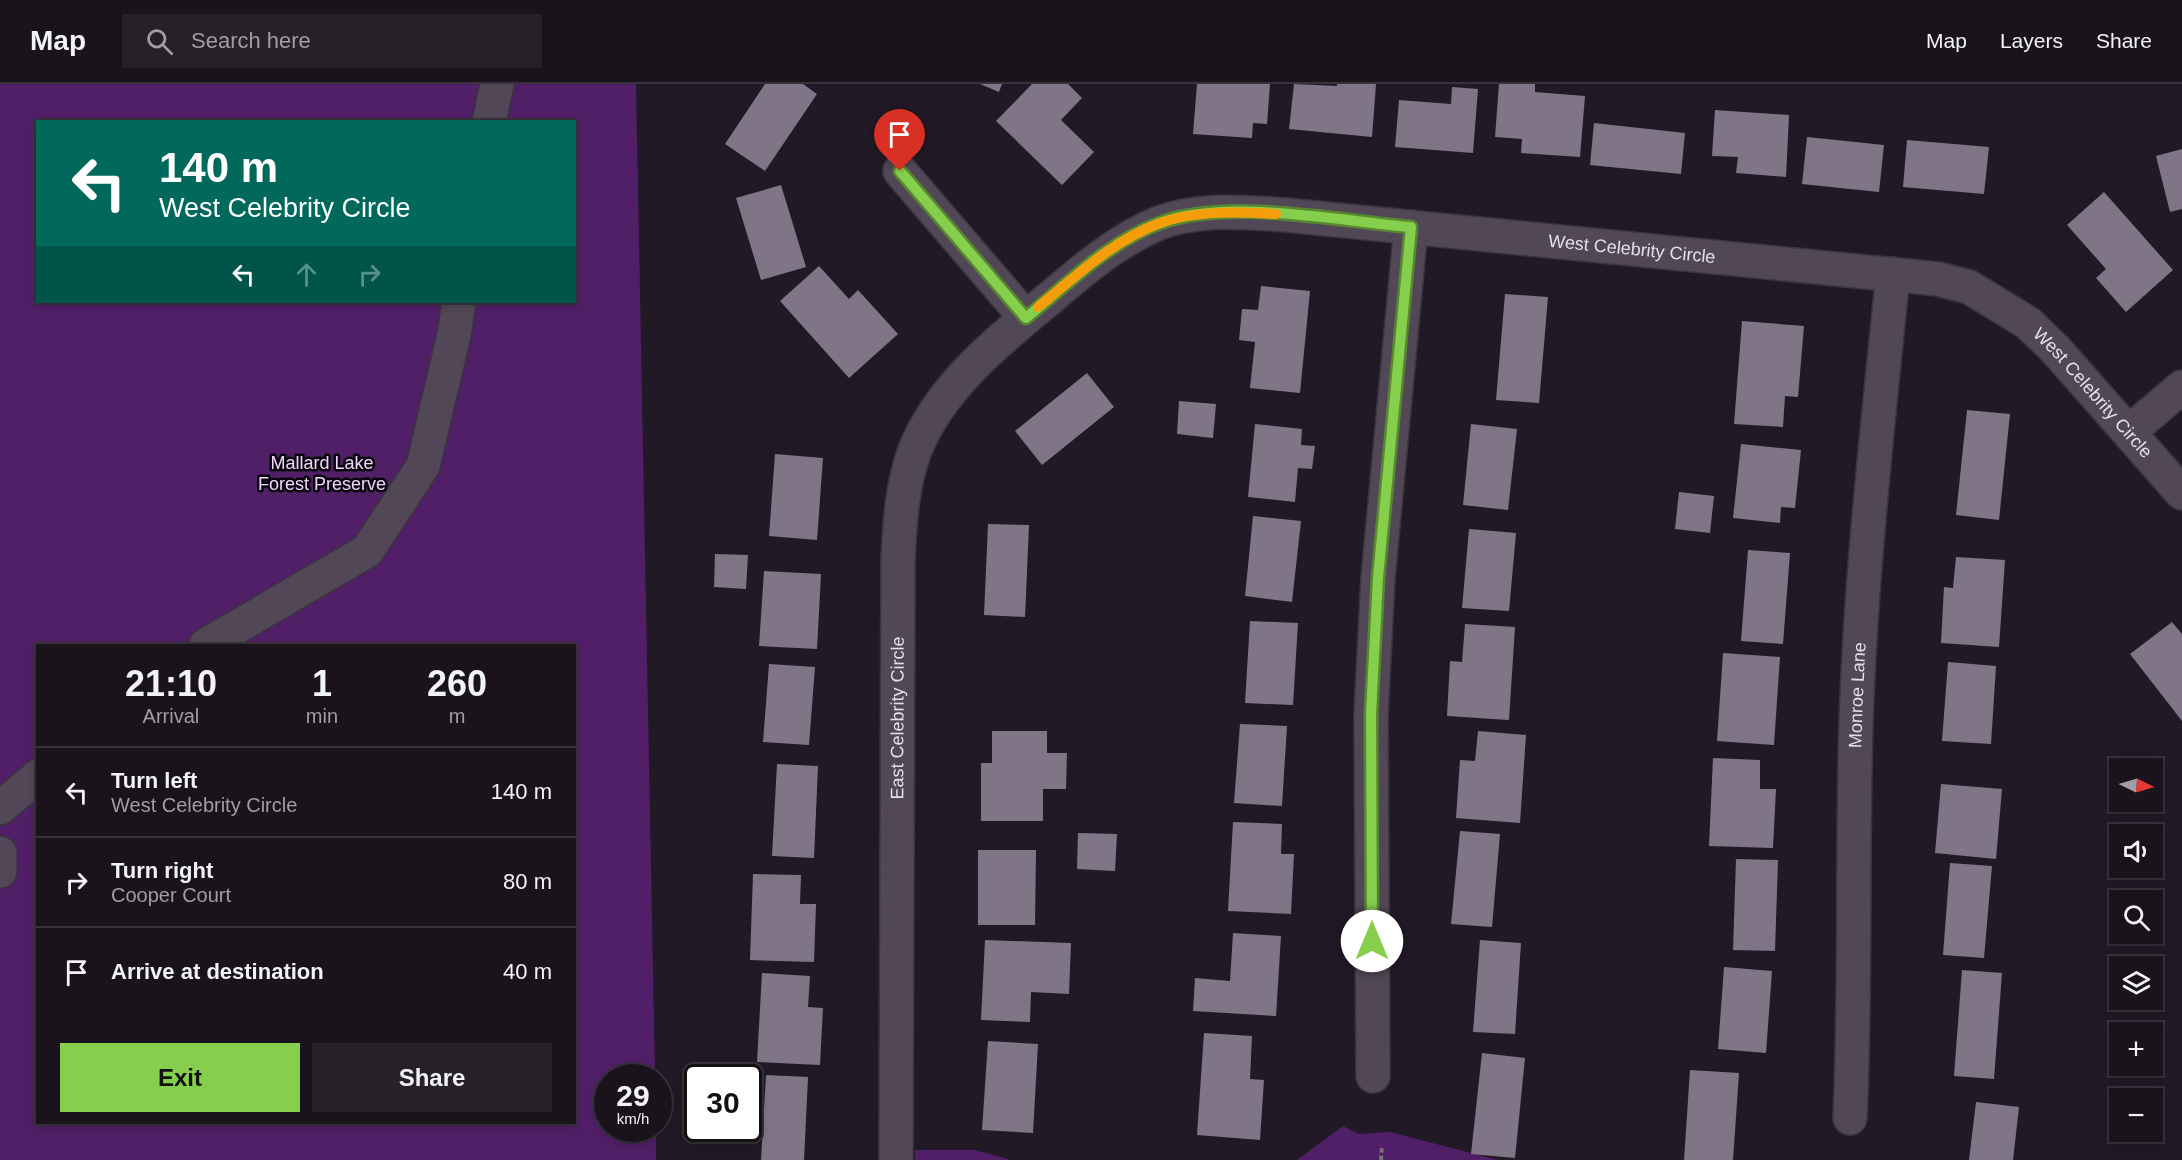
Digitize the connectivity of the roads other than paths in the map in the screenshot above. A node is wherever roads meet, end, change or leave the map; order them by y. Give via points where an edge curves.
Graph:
1 (497, 84) edge
2 (489, 120) edge
3 (900, 171) dead end
4 (1411, 227) junction
5 (1893, 274) junction
6 (459, 303) edge
7 (1026, 318) junction
8 (2182, 387) edge
9 (2129, 432) junction
10 (2182, 493) edge
11 (208, 644) edge
12 (36, 778) edge
13 (0, 808) edge
14 (0, 853) edge
15 (0, 871) edge
16 (1374, 1076) dead end
17 (1850, 1118) dead end
18 (896, 1160) edge

1 - 2 street
3 - 7 street
4 - 5 street, West Celebrity Circle
4 - 7 street, West Celebrity Circle via 1234,212 1160,223 1095,260
4 - 16 street via 1378,578 1371,714
5 - 9 street, West Celebrity Circle via 1969,287 2028,322
5 - 17 street, Monroe Lane via 1863,585 1856,723
6 - 11 street via 423,466 367,551
7 - 18 street, East Celebrity Circle via 950,393 929,422 906,478 898,558
8 - 9 street
9 - 10 street, West Celebrity Circle
12 - 13 street
14 - 15 street

